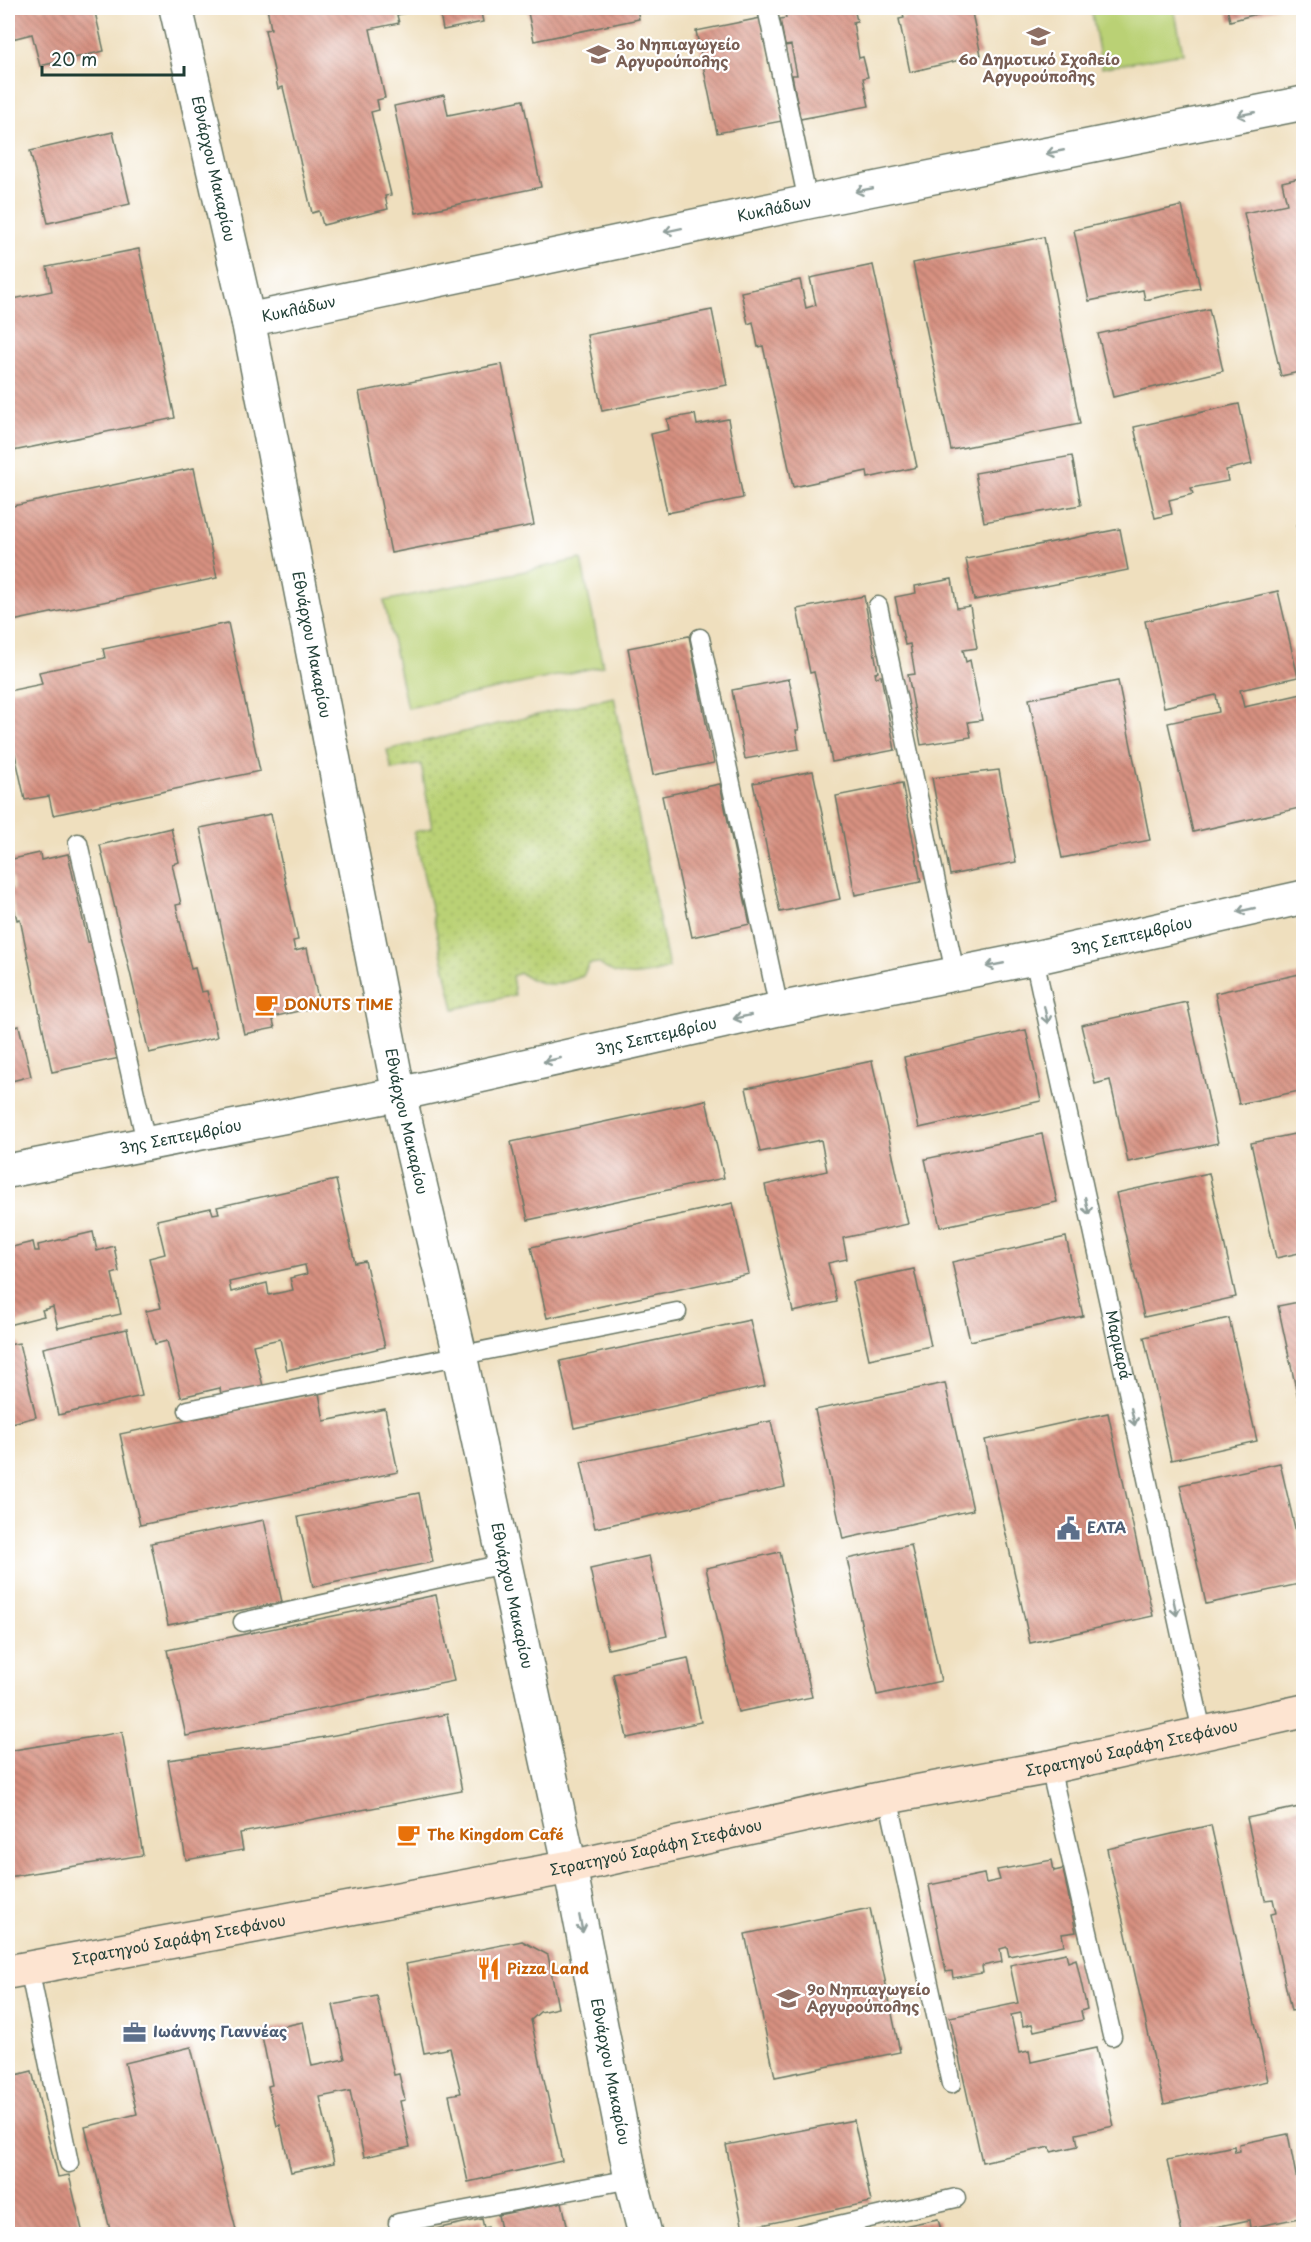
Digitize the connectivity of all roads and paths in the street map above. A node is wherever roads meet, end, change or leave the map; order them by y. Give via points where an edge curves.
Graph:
1 (176, 8) edge
2 (767, 8) edge
3 (1304, 103) edge
4 (808, 202) junction
5 (248, 320) junction
6 (878, 606) dead end
7 (700, 638) dead end
8 (78, 843) dead end
9 (1304, 897) edge
10 (1034, 958) junction
11 (955, 973) junction
12 (779, 1009) junction
13 (399, 1094) junction
14 (146, 1142) junction
15 (8, 1171) edge
16 (677, 1312) dead end
17 (460, 1355) junction
18 (188, 1410) dead end
19 (503, 1564) junction
20 (243, 1622) dead end
21 (1304, 1711) edge
22 (1202, 1732) junction
23 (1050, 1767) junction
24 (888, 1797) junction
25 (570, 1867) junction
26 (18, 1970) edge
27 (1112, 2036) dead end
28 (951, 2084) dead end
29 (69, 2163) dead end
30 (631, 2179) junction
31 (956, 2198) dead end
32 (399, 2223) dead end
33 (645, 2235) edge
34 (800, 2235) edge

1 - 5 street, Εθνάρχου Μακαρίου
2 - 4 lane
3 -> 4 street, Κυκλάδων
4 -> 5 street, Κυκλάδων
5 - 13 street, Εθνάρχου Μακαρίου
6 - 11 lane
7 - 12 lane
8 - 14 lane
9 -> 10 street, 3ης Σεπτεμβρίου
10 -> 11 street, 3ης Σεπτεμβρίου
10 -> 22 lane, Μαρμαρά
11 - 12 street, 3ης Σεπτεμβρίου
12 -> 13 street, 3ης Σεπτεμβρίου
13 - 14 street, 3ης Σεπτεμβρίου
13 - 17 street, Εθνάρχου Μακαρίου
14 - 15 street, 3ης Σεπτεμβρίου
16 - 17 lane
17 - 18 lane
17 - 19 street, Εθνάρχου Μακαρίου
19 - 20 lane
19 - 25 street, Εθνάρχου Μακαρίου
21 - 22 street, Στρατηγού Σαράφη Στεφάνου
22 - 23 street, Στρατηγού Σαράφη Στεφάνου
23 - 24 street, Στρατηγού Σαράφη Στεφάνου
23 - 27 lane
24 - 25 street, Στρατηγού Σαράφη Στεφάνου
24 - 28 lane
25 - 26 street, Στρατηγού Σαράφη Στεφάνου
25 -> 30 street, Εθνάρχου Μακαρίου
26 - 29 lane
30 - 32 lane
30 - 33 street, Εθνάρχου Μακαρίου
31 - 34 lane

